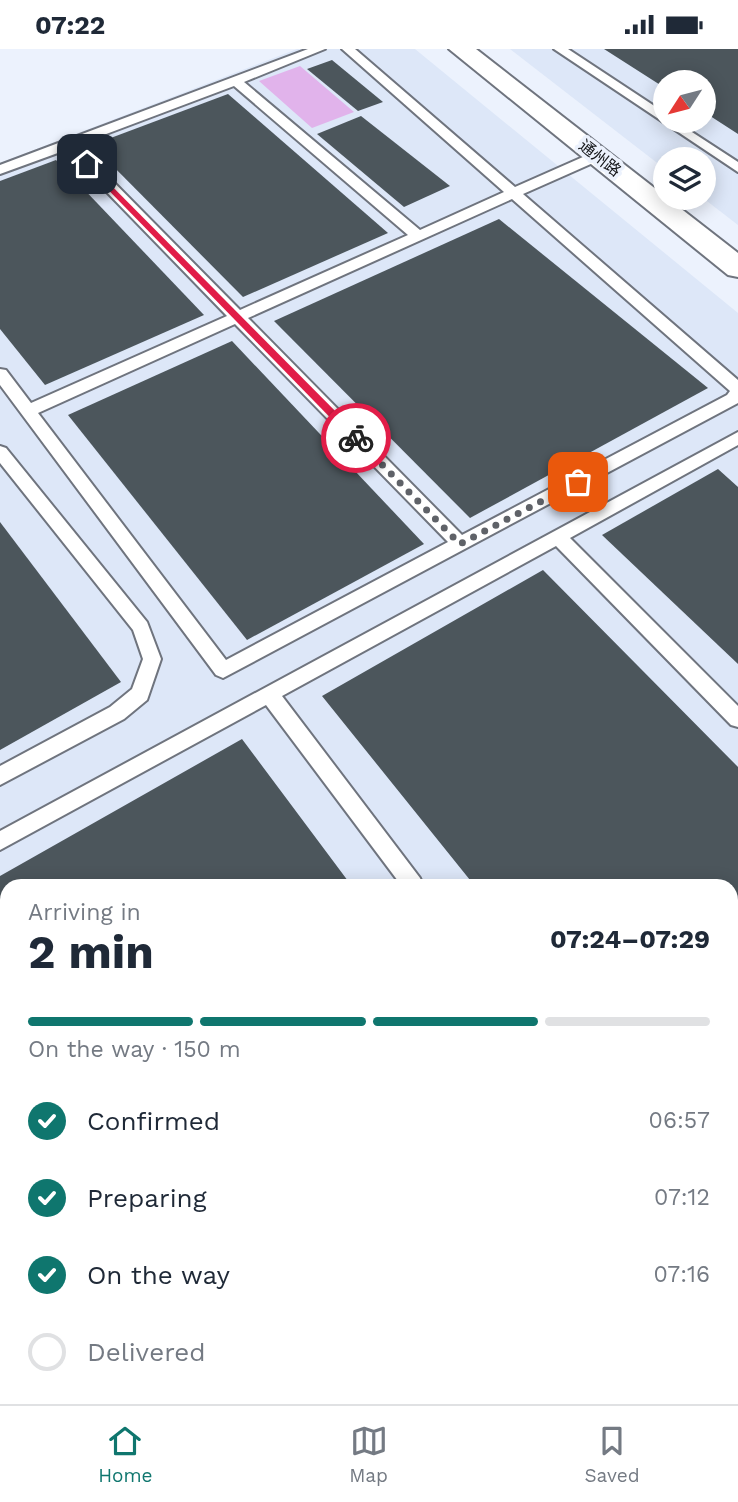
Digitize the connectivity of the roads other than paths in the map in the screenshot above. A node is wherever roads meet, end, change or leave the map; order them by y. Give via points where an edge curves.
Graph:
1 (319, 49) edge
2 (348, 49) edge
3 (461, 49) edge
4 (560, 49) edge
5 (236, 81) junction
6 (653, 111) edge
7 (686, 133) edge
8 (68, 145) junction
9 (597, 156) junction
10 (738, 168) edge
11 (0, 170) edge
12 (514, 193) junction
13 (418, 236) junction
14 (738, 268) edge
15 (237, 317) junction
16 (0, 375) edge
17 (738, 390) edge
18 (28, 411) junction
19 (738, 439) edge
20 (0, 451) edge
21 (558, 537) junction
22 (460, 544) junction
23 (268, 694) junction
24 (738, 719) edge
25 (0, 776) edge
26 (0, 841) edge
27 (408, 879) edge

1 - 5 lane
2 - 12 lane
3 - 9 street, 通州路
4 - 6 lane
5 - 8 lane
5 - 13 lane
7 - 10 lane
8 - 11 lane
8 - 15 lane
9 - 12 lane
9 - 14 street, 通州路
12 - 13 lane
12 - 17 lane
13 - 15 lane
15 - 18 lane
15 - 22 lane
16 - 18 lane
17 - 22 lane via 733,399
18 - 22 lane via 223,670
19 - 21 lane
20 - 25 lane via 141,627 152,659 140,694 117,713
21 - 23 lane
21 - 24 lane
23 - 26 lane
23 - 27 lane

